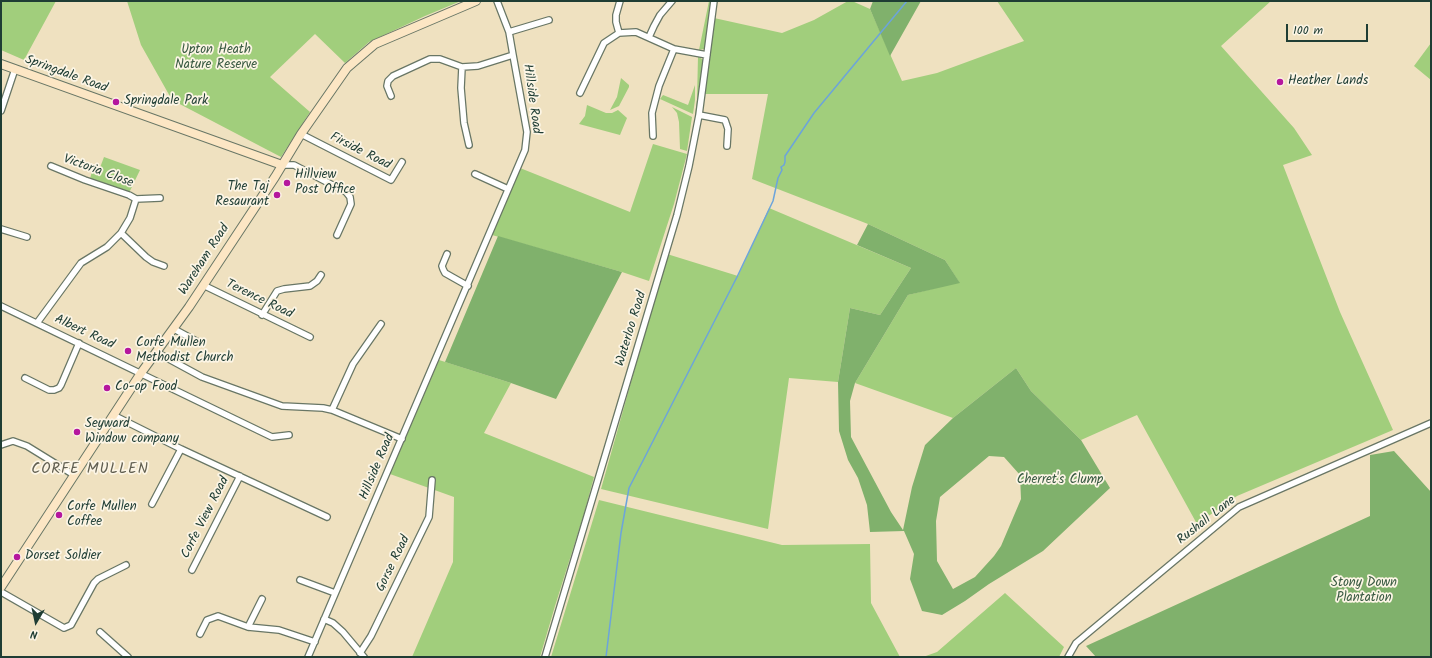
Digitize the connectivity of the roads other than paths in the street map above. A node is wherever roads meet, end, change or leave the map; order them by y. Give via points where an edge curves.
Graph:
1 (476, 1) edge
2 (497, 1) edge
3 (620, 1) edge
4 (672, 1) edge
5 (714, 1) edge
6 (549, 20) dead end
7 (509, 32) junction
8 (619, 33) junction
9 (649, 37) junction
10 (674, 49) junction
11 (513, 55) junction
12 (707, 55) junction
13 (1, 64) edge
14 (462, 68) junction
15 (15, 69) junction
16 (580, 93) dead end
17 (391, 96) dead end
18 (1, 111) edge
19 (699, 115) junction
20 (301, 134) junction
21 (653, 136) dead end
22 (469, 145) dead end
23 (727, 146) dead end
24 (402, 162) dead end
25 (282, 165) junction
26 (51, 166) dead end
27 (475, 174) dead end
28 (508, 189) junction
29 (160, 198) dead end
30 (136, 199) junction
31 (1, 229) edge
32 (120, 233) junction
33 (337, 234) dead end
34 (27, 237) dead end
35 (447, 254) dead end
36 (164, 266) dead end
37 (321, 275) dead end
38 (203, 285) junction
39 (468, 286) junction
40 (1, 306) edge
41 (262, 315) junction
42 (37, 323) junction
43 (381, 324) dead end
44 (174, 329) junction
45 (306, 338) dead end
46 (198, 342) dead end
47 (79, 343) junction
48 (156, 352) junction
49 (142, 373) junction
50 (25, 378) dead end
51 (332, 410) junction
52 (113, 415) junction
53 (1431, 423) edge
54 (289, 435) dead end
55 (402, 439) junction
56 (1, 445) edge
57 (181, 449) junction
58 (74, 475) junction
59 (240, 476) junction
60 (432, 480) dead end
61 (152, 504) dead end
62 (327, 517) dead end
63 (126, 565) dead end
64 (192, 570) dead end
65 (300, 580) dead end
66 (1, 587) edge
67 (1, 592) edge
68 (335, 593) junction
69 (262, 599) dead end
70 (324, 619) junction
71 (248, 627) junction
72 (100, 632) dead end
73 (200, 634) dead end
74 (315, 642) junction
75 (362, 655) edge
76 (128, 657) edge
77 (308, 657) edge
78 (544, 657) edge
79 (1068, 657) edge

1 - 20 street, Wareham Road via 375,44 347,68
2 - 7 street, Hillside Road
3 - 8 street via 616,15
4 - 9 street via 660,15
5 - 12 street, Waterloo Road
6 - 7 street
7 - 11 street, Hillside Road
8 - 9 street via 636,32
8 - 16 street via 604,43
9 - 10 street
10 - 12 street
10 - 21 street via 659,86 652,113
11 - 14 street via 478,66
11 - 28 street, Hillside Road via 527,132 525,150
12 - 19 street, Waterloo Road
13 - 15 street, Springdale Road
14 - 17 street via 440,59 430,59 393,76 387,86
14 - 22 street via 464,123
15 - 18 street
15 - 25 street, Springdale Road
19 - 23 street via 725,120 728,129
19 - 78 street, Waterloo Road via 677,215
20 - 24 street, Firside Road via 391,180
20 - 25 street, Wareham Road
25 - 33 street via 294,166 346,192 350,197 351,204
25 - 38 street, Wareham Road
26 - 30 street, Victoria Close via 129,194
27 - 28 street
28 - 39 street, Hillside Road
29 - 30 street, Victoria Close
30 - 32 street, Victoria Close via 130,218
31 - 34 street
32 - 36 street via 146,257
32 - 42 street, Victoria Close via 107,247 81,263
35 - 39 street via 442,266 445,273
37 - 41 street via 310,286 277,291
38 - 41 street, Terence Road
38 - 44 street, Wareham Road
39 - 55 street, Hillside Road
40 - 42 street, Albert Road
41 - 45 street, Terence Road
42 - 47 street, Albert Road
43 - 51 street via 352,364
44 - 46 street
44 - 48 street, Wareham Road
47 - 49 street, Albert Road
47 - 50 street via 59,388 49,390
48 - 49 street, Wareham Road
48 - 51 street via 202,377 282,406
49 - 52 street, Wareham Road
49 - 54 street, Albert Road via 272,437
51 - 55 street
52 - 57 street, Corfe View Road
52 - 58 street, Wareham Road
53 - 79 street, Rushall Lane via 1239,507 1076,643
55 - 68 street, Hillside Road
56 - 58 street via 13,441 27,446
57 - 59 street, Corfe View Road
57 - 61 street
58 - 66 street, Wareham Road
59 - 62 street, Corfe View Road
59 - 64 street, Corfe View Road
60 - 75 street, Gorse Road via 429,517
63 - 67 street via 94,583 71,625 64,628
65 - 68 street
68 - 70 street, Hillside Road
69 - 71 street
70 - 74 street, Hillside Road
70 - 75 street via 343,632
71 - 73 street via 218,616 207,620
71 - 74 street via 279,630
72 - 76 street
74 - 77 street, Hillside Road

